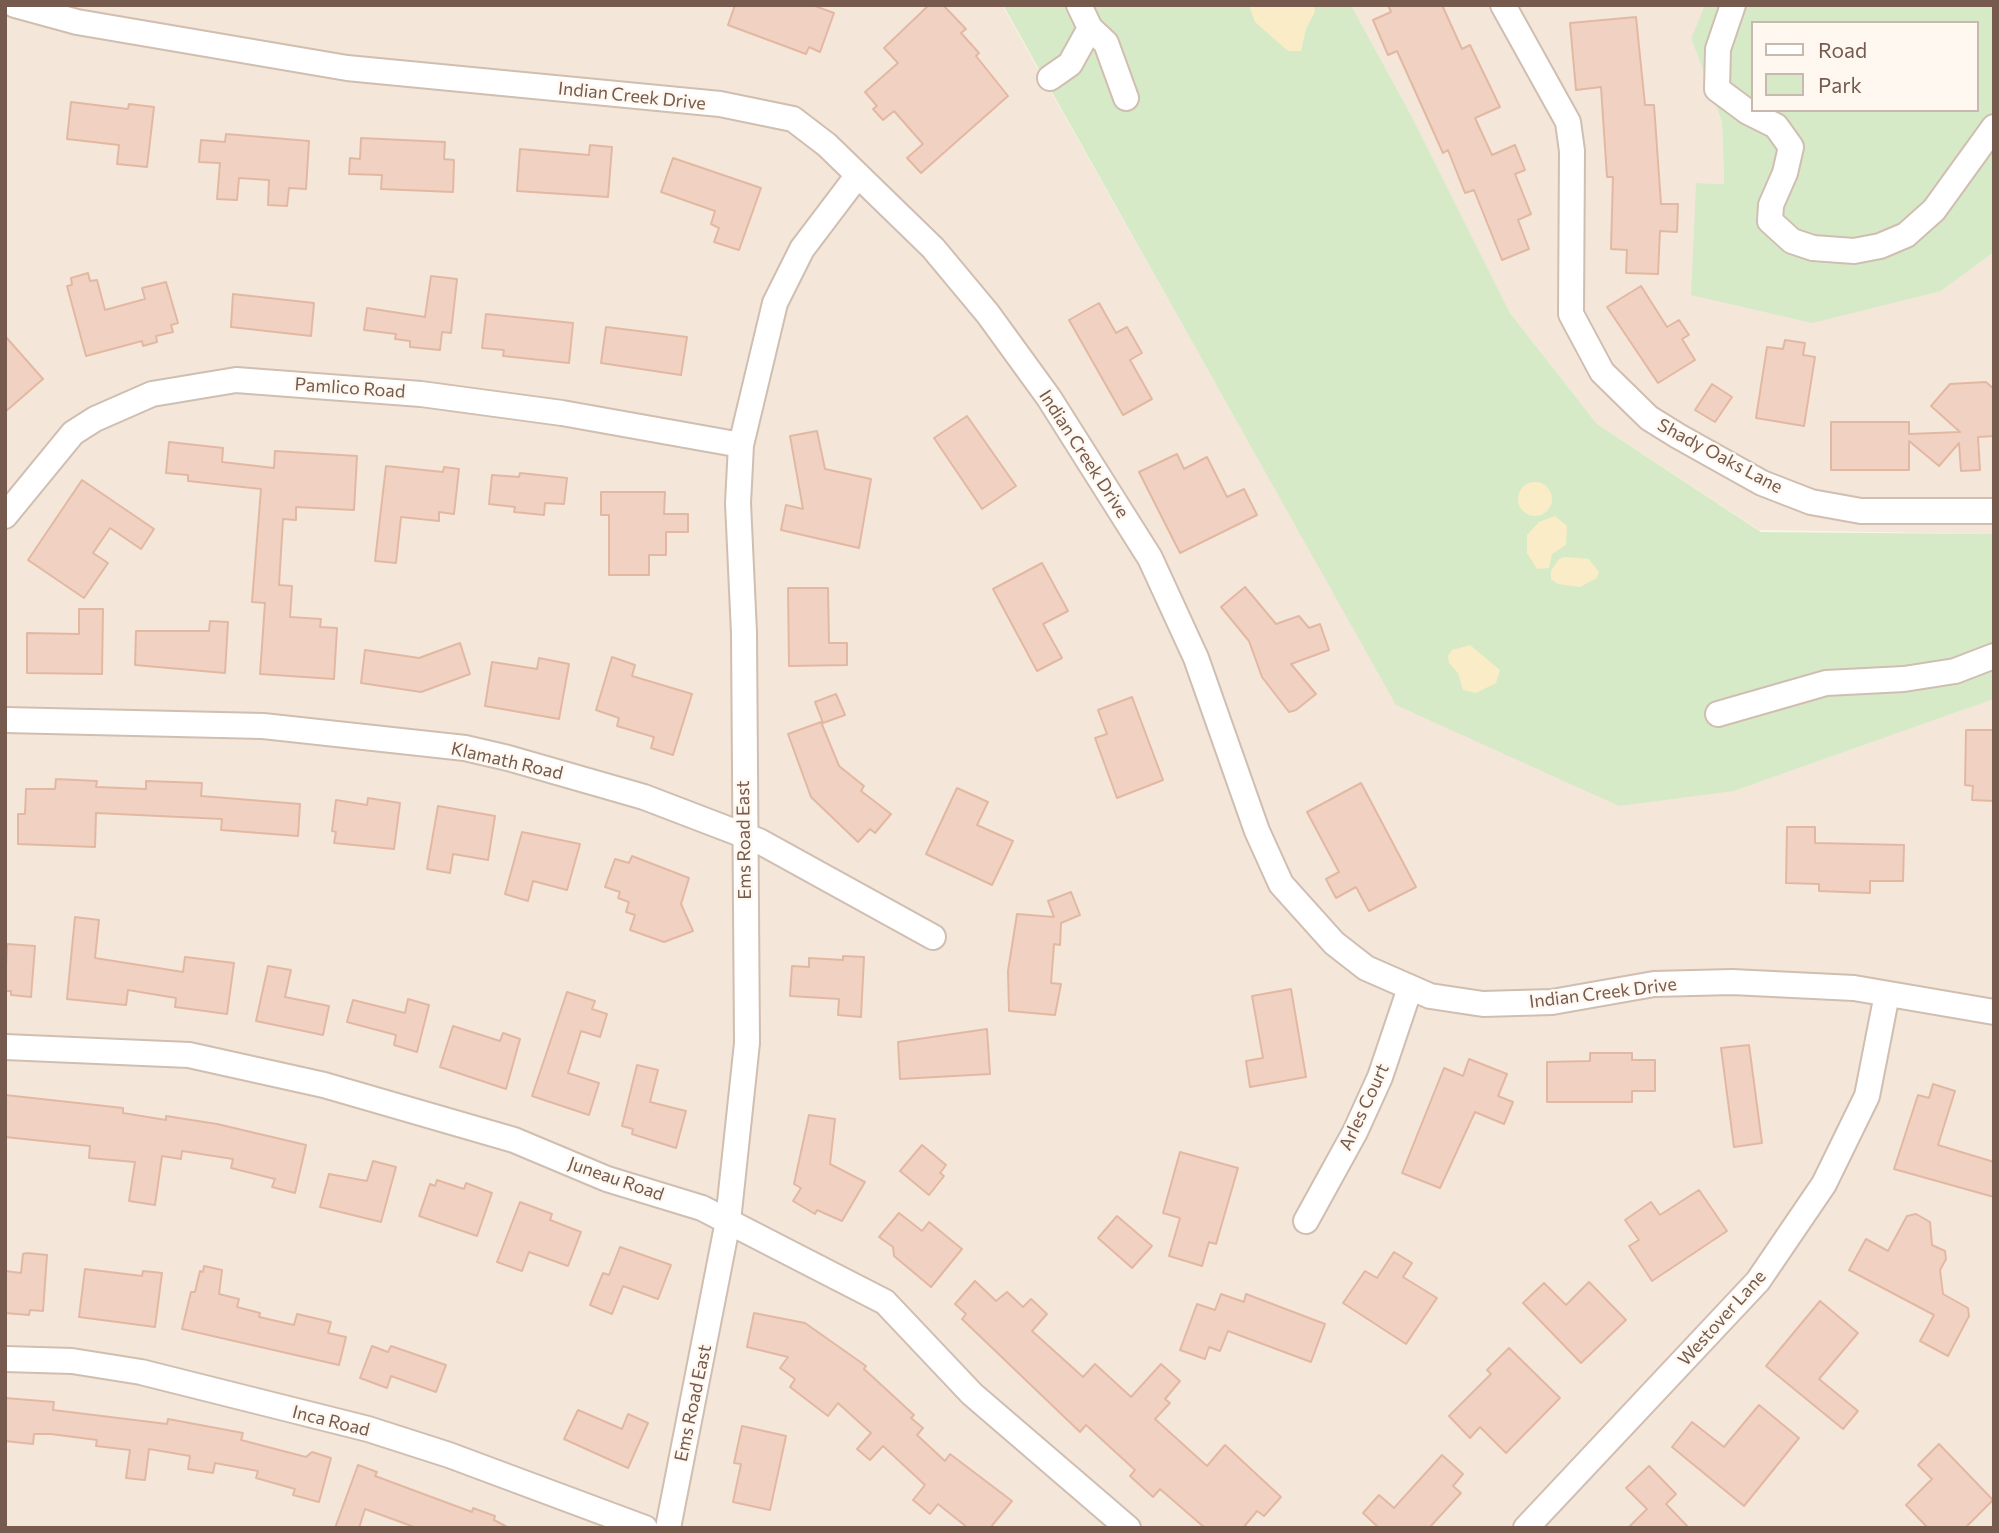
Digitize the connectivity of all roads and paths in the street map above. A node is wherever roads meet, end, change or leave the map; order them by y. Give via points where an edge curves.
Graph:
1 (15, 5) edge
2 (1079, 5) edge
3 (1503, 5) edge
4 (1733, 5) edge
5 (1090, 28) junction
6 (1050, 78) dead end
7 (1126, 99) dead end
8 (1994, 127) edge
9 (858, 175) junction
10 (741, 445) junction
11 (1994, 510) edge
12 (5, 516) edge
13 (1994, 656) edge
14 (1718, 714) dead end
15 (5, 720) edge
16 (744, 835) junction
17 (933, 937) dead end
18 (1410, 988) junction
19 (1887, 994) junction
20 (1994, 1012) edge
21 (5, 1047) edge
22 (728, 1221) junction
23 (1306, 1221) dead end
24 (5, 1359) edge
25 (645, 1528) edge
26 (668, 1528) edge
27 (1128, 1528) edge
28 (1526, 1528) edge

1 - 9 street, Indian Creek Drive via 77,22 347,68 763,110 793,119
2 - 5 street
3 - 11 street, Shady Oaks Lane via 1567,122 1572,151 1571,314 1602,372 1649,418 1762,483 1811,502 1861,511
4 - 8 street via 1718,49 1717,89 1776,126 1791,147 1771,205 1770,222 1792,242 1854,251 1906,235 1934,210
5 - 6 street via 1070,64
5 - 7 street via 1106,43
9 - 10 street, Ems Road East via 802,249 775,303
9 - 18 street, Indian Creek Drive via 933,248 988,314 1049,398 1150,558 1196,658 1257,831 1281,884 1335,943 1366,968
10 - 12 street, Pamlico Road via 421,394 236,380 152,394 95,419 73,433
10 - 16 street, Ems Road East
13 - 14 street via 1955,671 1826,684
15 - 16 street, Klamath Road via 263,726 464,748 644,797
16 - 17 street, Klamath Road
16 - 22 street, Ems Road East via 747,1043
18 - 19 street, Indian Creek Drive via 1430,996 1483,1004 1552,1002 1654,984 1732,982
18 - 23 street, Arles Court via 1376,1088
19 - 20 street, Indian Creek Drive
19 - 28 street, Westover Lane via 1867,1096 1817,1195 1758,1281
21 - 22 street, Juneau Road via 189,1055 324,1085 514,1140 607,1179 702,1208
22 - 26 street, Ems Road East
22 - 27 street, Juneau Road via 885,1302 972,1394
24 - 25 street, Inca Road via 72,1361 141,1372 368,1429

